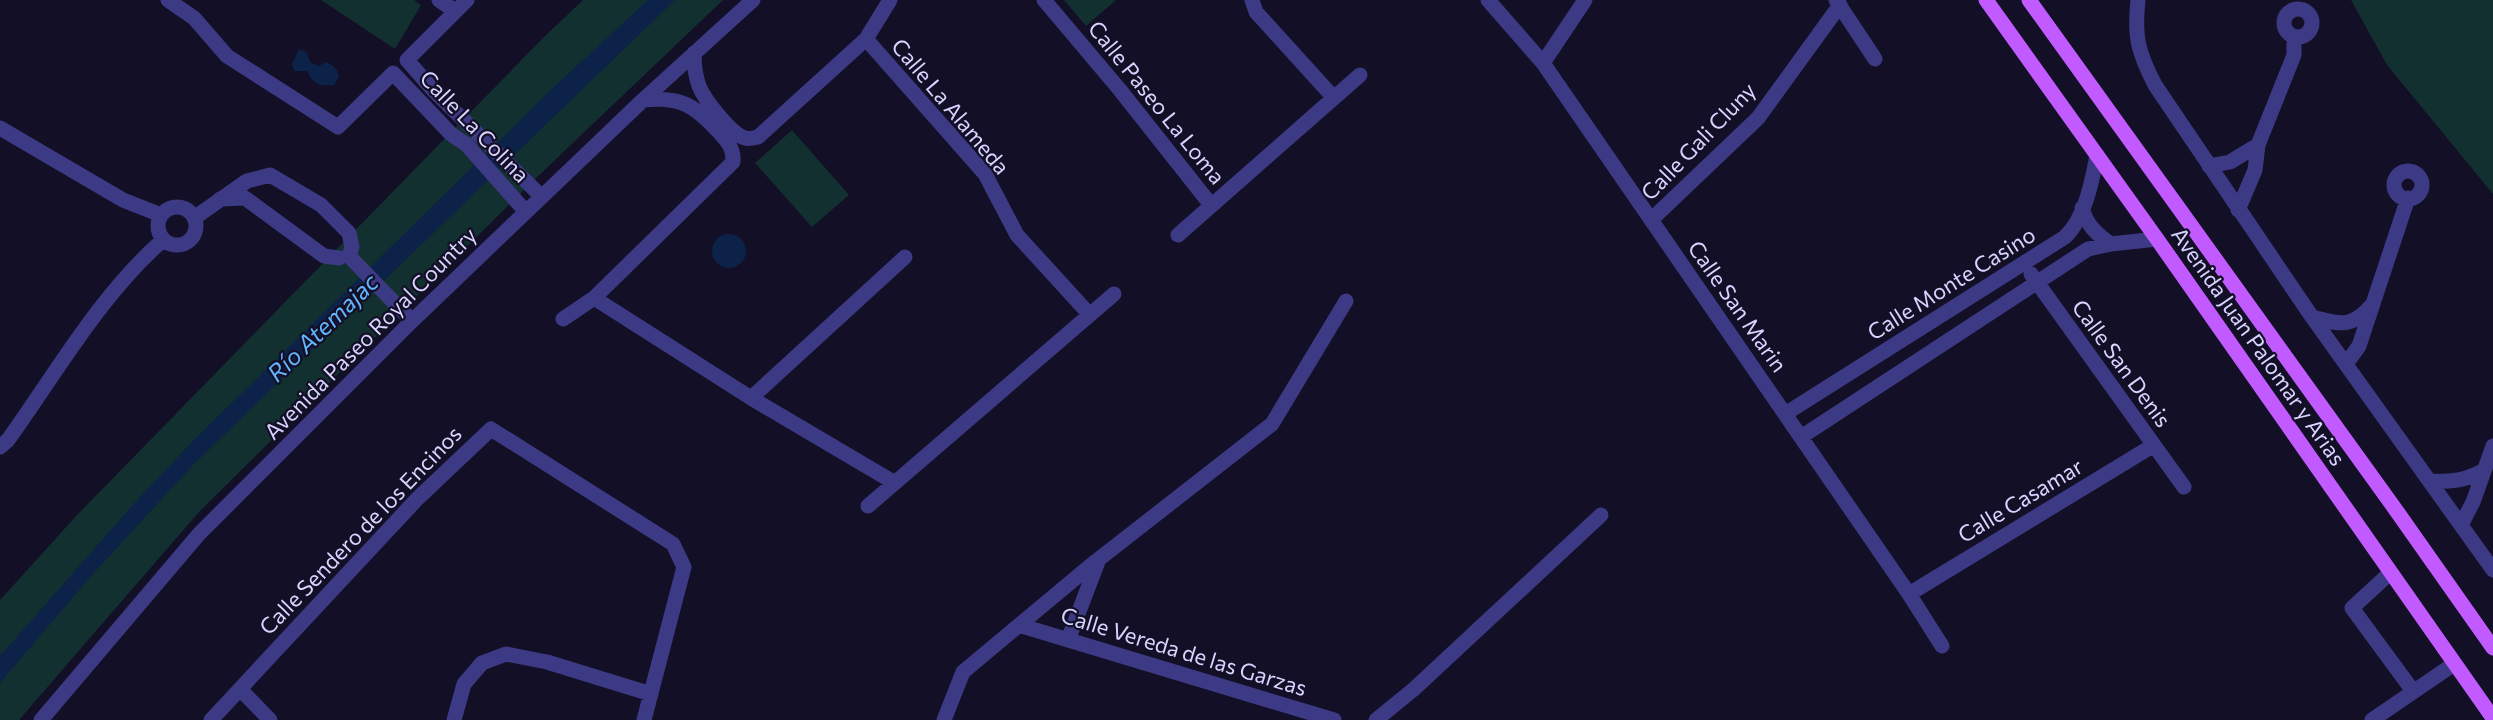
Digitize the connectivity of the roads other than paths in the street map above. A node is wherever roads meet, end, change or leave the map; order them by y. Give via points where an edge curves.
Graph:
1 (168, 0) edge
2 (439, 0) edge
3 (467, 0) edge
4 (890, 0) edge
5 (1044, 0) edge
6 (1252, 0) edge
7 (1488, 0) edge
8 (1585, 0) edge
9 (1986, 0) edge
10 (2029, 0) edge
11 (2038, 0) edge
12 (2138, 0) edge
13 (1838, 2) edge
14 (746, 3) edge
15 (456, 11) junction
16 (2294, 37) dead end
17 (2055, 38) junction
18 (866, 39) junction
19 (694, 53) junction
20 (1875, 59) dead end
21 (1543, 63) junction
22 (1360, 75) dead end
23 (1334, 98) junction
24 (643, 100) junction
25 (0, 128) edge
26 (2258, 145) junction
27 (2097, 155) junction
28 (2209, 166) junction
29 (542, 197) junction
30 (2408, 198) dead end
31 (219, 199) junction
32 (1211, 205) junction
33 (2082, 208) junction
34 (2238, 210) junction
35 (526, 212) junction
36 (161, 215) junction
37 (194, 218) junction
38 (1652, 220) junction
39 (1178, 234) dead end
40 (2157, 239) junction
41 (163, 240) junction
42 (2111, 244) junction
43 (348, 255) junction
44 (905, 257) dead end
45 (2024, 264) junction
46 (2036, 282) junction
47 (1114, 294) dead end
48 (594, 298) junction
49 (1346, 301) dead end
50 (2373, 304) junction
51 (1090, 315) junction
52 (2312, 317) junction
53 (564, 319) dead end
54 (412, 321) junction
55 (2346, 364) junction
56 (751, 398) junction
57 (1785, 414) junction
58 (1801, 437) junction
59 (2154, 445) junction
60 (2493, 446) edge
61 (0, 447) edge
62 (2483, 471) junction
63 (2430, 481) junction
64 (895, 483) junction
65 (2184, 487) dead end
66 (868, 506) dead end
67 (1601, 515) dead end
68 (2461, 525) junction
69 (1099, 558) junction
70 (2493, 570) edge
71 (2390, 573) junction
72 (1910, 594) junction
73 (1022, 626) junction
74 (1068, 639) junction
75 (1942, 646) dead end
76 (2493, 648) edge
77 (2454, 664) junction
78 (240, 688) junction
79 (2413, 691) junction
80 (651, 694) junction
81 (2493, 718) edge
82 (42, 720) edge
83 (211, 720) edge
84 (270, 720) edge
85 (454, 720) edge
86 (644, 720) edge
87 (944, 720) edge
88 (1334, 720) edge
89 (1376, 720) edge
90 (2372, 720) edge

1 - 35 street, Calle La Colina via 194,18 227,56 338,127 393,73 451,134 467,145
2 - 15 street
3 - 15 street, Calle La Colina
4 - 18 street, Calle La Alameda
5 - 32 street, Calle Paseo La Loma
6 - 23 street via 1256,12
7 - 21 street, Calle San Marin
8 - 21 street
9 - 27 main road, Avenida Juan Palomar y Arias
10 - 17 main road, Avenida Juan Palomar y Arias
11 - 17 street
12 - 28 street via 2135,24 2140,56
13 - 20 street
13 - 38 street, Calle Gali Cluny via 1758,118
14 - 19 street, Avenida Paseo Royal Country
15 - 29 street, Calle La Colina via 407,60
16 - 26 street via 2294,55
17 - 76 main road, Avenida Juan Palomar y Arias
18 - 19 street, Calle La Alameda via 758,137 751,139 735,132 704,96 696,75
18 - 51 street, Calle La Alameda via 985,174 1017,235
19 - 24 street, Avenida Paseo Royal Country
21 - 38 street, Calle San Marin
22 - 23 street, Calle Paseo La Loma
23 - 32 street, Calle Paseo La Loma
24 - 29 street, Avenida Paseo Royal Country
24 - 48 street via 675,100 700,111 728,141 733,162
25 - 36 street via 123,200
26 - 28 street via 2230,162
26 - 34 street via 2255,170
27 - 33 street, Calle Monte Casino
27 - 40 main road, Avenida Juan Palomar y Arias
28 - 34 street
29 - 35 street, Avenida Paseo Royal Country
30 - 50 street
31 - 37 street
31 - 43 street via 245,198 324,256
31 - 43 street via 247,182 270,175 321,205 349,233
32 - 39 street, Calle Paseo La Loma
33 - 42 street via 2096,234
33 - 45 street, Calle Monte Casino via 2071,231
34 - 52 street
35 - 54 street, Avenida Paseo Royal Country
36 - 37 street via 178,207
36 - 41 street via 158,228
37 - 41 street via 196,229 186,243 174,245
38 - 57 street, Calle San Marin
40 - 42 street, Calle Monte Casino
40 - 71 main road, Avenida Juan Palomar y Arias
41 - 61 street via 143,257 108,299
42 - 46 street, Calle Monte Casino via 2088,249
43 - 54 street
44 - 56 street
45 - 46 street, Calle San Denis
45 - 57 street, Calle Monte Casino
46 - 58 street, Calle Monte Casino
46 - 59 street, Calle San Denis
47 - 51 street
48 - 53 street
48 - 56 street
49 - 69 street via 1272,424
50 - 52 street via 2361,318 2342,324
50 - 55 street via 2359,346
51 - 64 street
52 - 55 street
54 - 82 street, Avenida Paseo Royal Country via 199,534
55 - 63 street
56 - 64 street
57 - 58 street, Calle San Marin
58 - 72 street, Calle San Marin
59 - 65 street, Calle San Denis
59 - 72 street, Calle Casamar
60 - 62 street
62 - 63 street via 2466,480
62 - 68 street
63 - 68 street
64 - 66 street
67 - 89 street
68 - 70 street
69 - 73 street
69 - 74 street
71 - 77 main road, Avenida Juan Palomar y Arias
71 - 79 street via 2352,608
72 - 75 street, Calle San Marin
73 - 74 street, Calle Vereda de las Garzas
73 - 87 street via 963,672
74 - 88 street, Calle Vereda de las Garzas
77 - 79 street
77 - 81 main road, Avenida Juan Palomar y Arias
78 - 80 street, Calle Sendero de los Encinos via 417,499 491,429 673,544 684,567
78 - 83 street, Calle Sendero de los Encinos
78 - 84 street
79 - 90 street
80 - 85 street via 548,662 506,654 482,663 464,684
80 - 86 street, Calle Sendero de los Encinos

